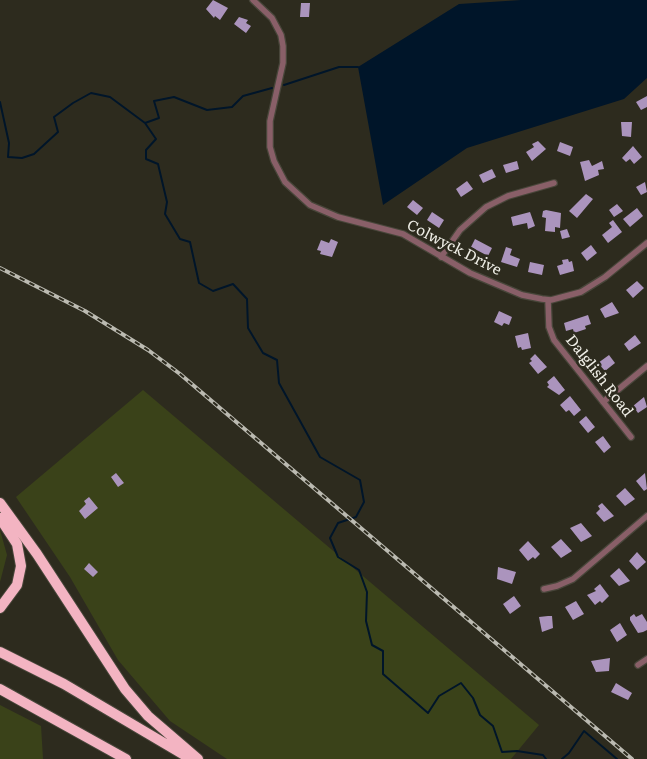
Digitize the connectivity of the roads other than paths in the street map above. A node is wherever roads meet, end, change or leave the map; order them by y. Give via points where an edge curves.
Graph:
1 (257, 1) edge
2 (554, 183) dead end
3 (647, 243) edge
4 (442, 257) junction
5 (548, 300) junction
6 (647, 366) edge
7 (603, 402) junction
8 (631, 437) dead end
9 (0, 503) edge
10 (647, 516) edge
11 (0, 518) edge
12 (544, 588) dead end
13 (0, 608) edge
14 (0, 652) edge
15 (647, 659) edge
16 (638, 665) dead end
17 (0, 689) edge
18 (126, 759) edge
19 (191, 759) edge
20 (198, 759) edge

1 - 4 street, Colwyck Drive via 277,26 284,46 269,132 274,160 285,182 302,200 323,212 396,232
2 - 4 street via 486,206 460,230
3 - 5 street, Colwyck Drive via 581,292
4 - 5 street, Colwyck Drive via 495,284
5 - 7 street, Dalglish Road via 549,327 554,340
6 - 7 street
7 - 8 street, Dalglish Road
9 - 20 highway via 125,689 148,716
10 - 12 street via 573,579
11 - 13 highway via 17,544 21,566 17,584
14 - 19 highway via 64,684
15 - 16 street
17 - 18 highway

